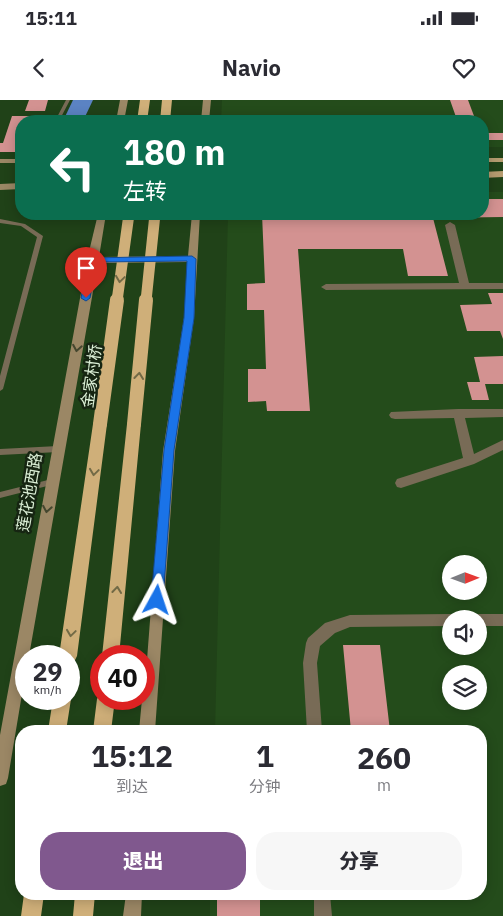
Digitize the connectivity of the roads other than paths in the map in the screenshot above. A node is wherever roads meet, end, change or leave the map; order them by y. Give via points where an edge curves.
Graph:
1 (68, 100) edge
2 (124, 100) edge
3 (145, 100) edge
4 (167, 100) edge
5 (207, 100) edge
6 (60, 115) edge
7 (121, 115) edge
8 (143, 115) edge
9 (165, 115) edge
10 (206, 115) edge
11 (489, 160) edge
12 (503, 160) edge
13 (0, 161) edge
14 (15, 161) edge
15 (0, 169) edge
16 (15, 169) edge
17 (503, 174) edge
18 (489, 175) edge
19 (0, 178) edge
20 (15, 178) edge
21 (15, 186) edge
22 (0, 187) edge
23 (101, 220) edge
24 (128, 220) edge
25 (154, 220) edge
26 (195, 220) edge
27 (0, 221) edge
28 (450, 225) dead end
29 (192, 259) junction
30 (92, 260) junction
31 (465, 286) junction
32 (503, 286) edge
33 (326, 287) dead end
34 (0, 389) edge
35 (503, 413) edge
36 (458, 414) junction
37 (395, 415) dead end
38 (503, 445) edge
39 (58, 450) junction
40 (0, 452) edge
41 (470, 461) junction
42 (52, 482) junction
43 (402, 483) dead end
44 (0, 495) edge
45 (442, 620) edge
46 (487, 620) edge
47 (503, 620) edge
48 (70, 645) edge
49 (111, 645) edge
50 (60, 710) edge
51 (105, 710) edge
52 (58, 725) edge
53 (103, 725) edge
54 (147, 725) edge
55 (314, 725) edge
56 (0, 778) edge
57 (33, 900) edge
58 (84, 900) edge
59 (133, 900) edge
60 (322, 900) edge
61 (31, 916) edge
62 (83, 916) edge
63 (132, 916) edge
64 (323, 916) edge

1 - 6 lane
2 - 7 street
3 - 8 highway
4 - 9 highway
5 - 10 street
11 - 12 main road
13 - 14 street
15 - 16 street
17 - 18 main road
19 - 20 street
21 - 22 street
23 - 30 street, 莲花池西路
24 -> 48 highway, 金家村桥, bridge
49 -> 25 highway, bridge
26 - 29 street
27 - 34 lane via 23,225 40,236
28 - 31 street
29 - 30 street
29 - 54 street via 189,318 169,450
30 -> 39 street, 莲花池西路
31 - 32 street
31 - 33 street
35 - 36 street
36 - 37 street
36 - 41 street
38 - 41 street
39 - 40 lane
39 - 42 street, 莲花池西路
41 - 43 street
42 - 44 lane
42 -> 56 street, 莲花池西路
45 - 55 street via 350,621 330,628 313,644 310,663
46 - 47 street
50 - 52 highway
51 - 53 highway
57 - 61 highway
58 - 62 highway
59 - 63 street
60 - 64 street

